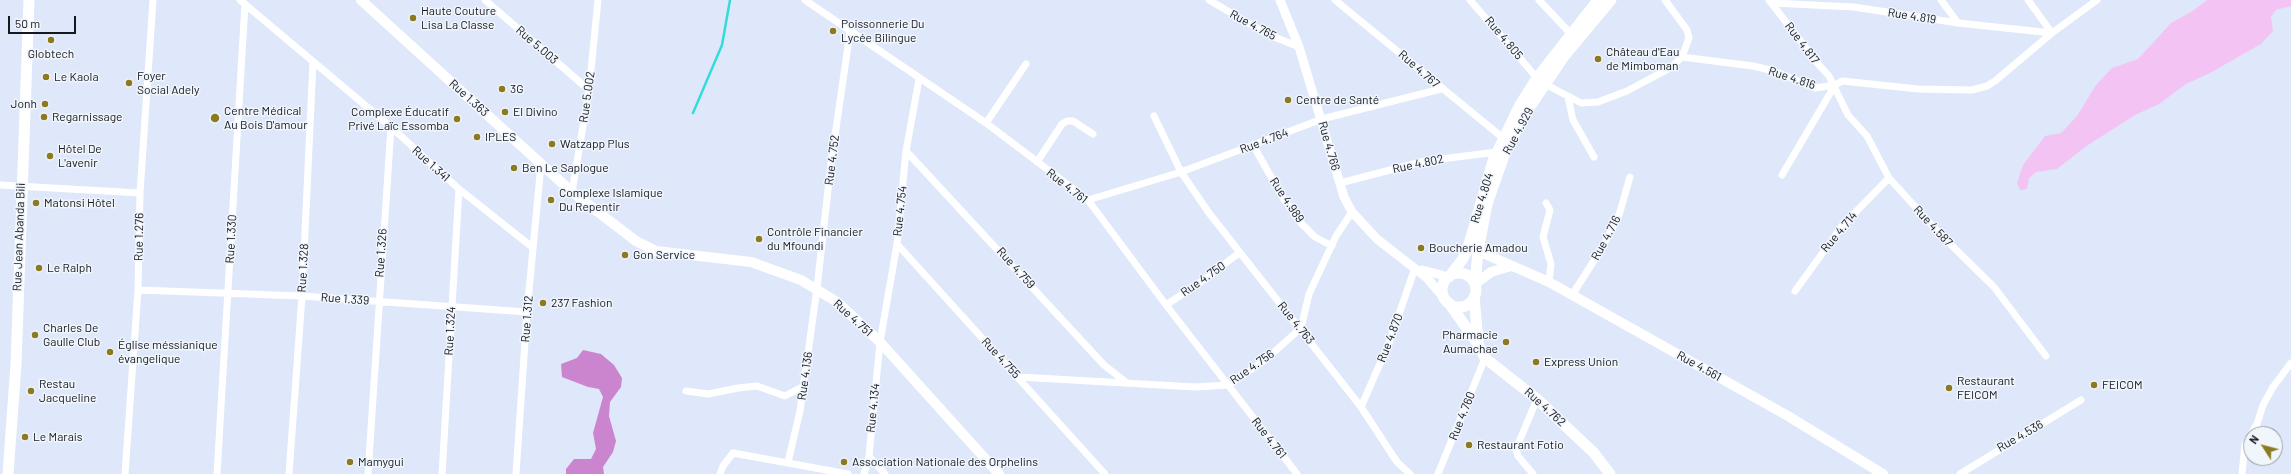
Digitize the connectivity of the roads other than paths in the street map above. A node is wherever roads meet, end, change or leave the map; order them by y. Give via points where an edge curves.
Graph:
1 (29, 0) edge
2 (153, 0) edge
3 (361, 0) edge
4 (485, 0) edge
5 (591, 0) edge
6 (805, 0) edge
7 (1210, 0) edge
8 (1280, 0) edge
9 (1335, 0) edge
10 (1470, 0) edge
11 (1539, 0) edge
12 (1598, 0) edge
13 (1611, 0) edge
14 (1665, 0) edge
15 (1849, 0) edge
16 (1941, 0) edge
17 (2028, 0) edge
18 (2097, 0) edge
19 (243, 2) edge
20 (1771, 2) edge
21 (598, 3) edge
22 (1854, 7) junction
23 (1958, 23) junction
24 (850, 32) junction
25 (1570, 33) junction
26 (2052, 33) junction
27 (1298, 47) junction
28 (1682, 57) junction
29 (313, 62) junction
30 (1026, 64) dead end
31 (919, 79) junction
32 (1541, 81) junction
33 (1835, 85) junction
34 (1441, 89) junction
35 (589, 90) junction
36 (1568, 97) junction
37 (1154, 116) dead end
38 (1322, 119) junction
39 (986, 123) junction
40 (391, 127) junction
41 (1093, 134) dead end
42 (1503, 138) junction
43 (1253, 145) junction
44 (906, 150) junction
45 (1497, 152) junction
46 (1594, 157) dead end
47 (1037, 162) junction
48 (541, 164) junction
49 (1181, 172) junction
50 (1782, 175) dead end
51 (1630, 177) dead end
52 (1889, 178) junction
53 (1340, 183) junction
54 (0, 185) edge
55 (21, 185) junction
56 (459, 188) junction
57 (572, 192) junction
58 (140, 193) junction
59 (1088, 200) junction
60 (1546, 203) dead end
61 (1352, 212) junction
62 (897, 244) junction
63 (1332, 246) junction
64 (532, 247) junction
65 (656, 251) joint
66 (1478, 251) junction
67 (1239, 253) junction
68 (1511, 266) junction
69 (1415, 268) junction
70 (1449, 277) junction
71 (1550, 282) junction
72 (1475, 284) junction
73 (817, 288) junction
74 (138, 290) junction
75 (1795, 291) dead end
76 (228, 292) junction
77 (1572, 295) junction
78 (302, 296) junction
79 (1474, 297) junction
80 (378, 301) junction
81 (1447, 301) junction
82 (1166, 305) junction
83 (452, 307) junction
84 (527, 312) junction
85 (1301, 328) junction
86 (880, 342) junction
87 (1478, 344) junction
88 (2046, 356) dead end
89 (1485, 358) junction
90 (2291, 363) edge
91 (1019, 377) junction
92 (1127, 383) junction
93 (1229, 385) junction
94 (802, 387) junction
95 (686, 391) dead end
96 (1537, 399) junction
97 (2081, 400) dead end
98 (1361, 407) junction
99 (869, 456) junction
100 (788, 462) junction
101 (8, 474) edge
102 (125, 474) edge
103 (217, 474) edge
104 (289, 474) edge
105 (368, 474) edge
106 (442, 474) edge
107 (516, 474) edge
108 (720, 474) edge
109 (848, 474) edge
110 (864, 474) edge
111 (885, 474) edge
112 (999, 474) edge
113 (1105, 474) edge
114 (1297, 474) edge
115 (1410, 474) edge
116 (1438, 474) edge
117 (1533, 474) edge
118 (1610, 474) edge
119 (1883, 474) edge
120 (1960, 474) edge
121 (2242, 474) edge

1 - 55 main road, Rue Jean Abanda Bili
2 - 58 street, Rue 1.276
3 - 48 main road, Rue 1.363
4 - 35 street, Rue 5.003
5 - 21 street
6 - 24 street, Rue 4.761
7 - 27 street, Rue 4.765 via 1267,34
8 - 27 street, Rue 4.766
9 - 34 street, Rue 4.767
10 - 32 street, Rue 4.805
11 - 25 street
12 - 25 main road, Rue 4.804
13 - 32 main road, Rue 4.929
14 - 28 street via 1687,30 1689,38
15 - 22 street
16 - 23 street
17 - 26 street
18 - 26 street, Rue 4.816
19 - 29 street, Rue 1.341
19 - 76 street, Rue 1.330
20 - 22 street, Rue 4.819
20 - 33 street, Rue 4.817
21 - 35 street, Rue 5.002
22 - 23 street, Rue 4.819
23 - 26 street, Rue 4.819
24 - 31 street, Rue 4.761
24 - 73 street, Rue 4.752
25 - 32 main road, Rue 4.804
26 - 33 street, Rue 4.816 via 1995,81 1980,89 1918,89 1842,81
27 - 38 street, Rue 4.766
28 - 33 street, Rue 4.816 via 1753,66 1774,71 1815,88
28 - 36 street via 1670,68 1627,91 1598,102 1581,102
29 - 40 street, Rue 1.341
29 - 78 street, Rue 1.328
30 - 39 street
31 - 39 street, Rue 4.761
31 - 44 street, Rue 4.754
32 - 36 street
32 - 42 main road, Rue 4.804
32 - 66 main road, Rue 4.929 via 1494,181
33 - 50 street
33 - 52 street, Rue 4.587 via 1848,115 1868,136
34 - 38 street, Rue 4.764
34 - 42 street, Rue 4.767
35 - 57 street, Rue 5.002
36 - 46 street via 1573,120
37 - 49 street, Rue 4.763
38 - 43 street, Rue 4.764
38 - 53 street, Rue 4.766
39 - 47 street, Rue 4.761
40 - 56 street, Rue 1.341
40 - 80 street, Rue 1.326
41 - 47 street via 1073,121 1067,121 1062,124
42 - 45 main road, Rue 4.804
43 - 49 street, Rue 4.764
43 - 63 street, Rue 4.989 via 1283,198 1301,223 1315,237
44 - 62 street, Rue 4.754
44 - 92 street, Rue 4.759 via 1104,365
45 - 53 street, Rue 4.802 via 1425,161
45 - 70 main road, Rue 4.804 via 1467,251
47 - 59 street, Rue 4.761
48 - 57 main road, Rue 1.363
48 - 64 street, Rue 1.312
49 - 59 street, Rue 4.764
49 - 67 street, Rue 4.763
51 - 77 street, Rue 4.716 via 1619,215 1602,248
52 - 75 street, Rue 4.714 via 1842,226
52 - 88 street, Rue 4.587 via 1939,233 1994,287
53 - 61 street, Rue 4.766
54 - 55 street
55 - 58 street
55 - 101 main road, Rue Jean Abanda Bili via 16,364
56 - 64 street, Rue 1.341
56 - 83 street, Rue 1.324
57 - 65 main road, Rue 1.363 via 634,240
58 - 74 street, Rue 1.276
59 - 82 street, Rue 4.761
60 - 71 street via 1550,210 1543,237 1551,264
61 - 63 street
61 - 69 street, Rue 4.766 via 1377,239
62 - 86 street, Rue 4.754
62 - 91 street, Rue 4.755
63 - 85 street via 1309,294
64 - 84 street, Rue 1.312
65 - 73 main road, Rue 4.751 via 752,262
66 - 68 main road, Rue 4.561
66 - 72 main road, Rue 4.929
67 - 82 street, Rue 4.750
67 - 85 street, Rue 4.763
68 - 71 main road, Rue 4.561
68 - 72 main road via 1491,272
69 - 70 street, Rue 4.766
69 - 81 street, Rue 4.766 via 1436,286
69 - 98 street, Rue 4.870 via 1389,343
70 - 72 main road via 1464,273
70 - 81 main road via 1442,290
71 - 77 main road, Rue 4.561
72 - 79 main road
73 - 86 main road, Rue 4.751 via 851,314
73 - 94 street, Rue 4.136
74 - 76 street, Rue 1.339
74 - 102 street, Rue 1.276
76 - 78 street, Rue 1.339
76 - 103 street, Rue 1.330
77 - 119 main road, Rue 4.561 via 1788,416
78 - 80 street, Rue 1.339
78 - 104 street, Rue 1.328
79 - 81 main road via 1463,306
79 - 87 main road
80 - 83 street, Rue 1.339
80 - 105 street, Rue 1.326
81 - 87 main road
82 - 93 street, Rue 4.761
83 - 84 street, Rue 1.339
83 - 106 street, Rue 1.324
84 - 107 street, Rue 1.312
85 - 93 street, Rue 4.756 via 1266,360
85 - 98 street, Rue 4.763
86 - 99 street, Rue 4.134
86 - 112 main road, Rue 4.751
87 - 89 main road, Rue 4.762
89 - 96 main road, Rue 4.762
89 - 116 street, Rue 4.760
90 - 121 street via 2273,387 2245,444
91 - 92 street, Rue 4.756
91 - 113 street, Rue 4.755
92 - 93 street, Rue 4.756 via 1195,387
93 - 114 street, Rue 4.761
94 - 95 street via 785,396 757,386 708,394
94 - 100 street, Rue 4.136 via 800,412
96 - 117 street via 1516,449 1518,456
96 - 118 main road, Rue 4.762 via 1594,453
97 - 120 street, Rue 4.536
98 - 115 street, Rue 4.763 via 1397,462
99 - 110 street, Rue 4.134
99 - 111 street
100 - 108 street via 733,453
100 - 109 street

